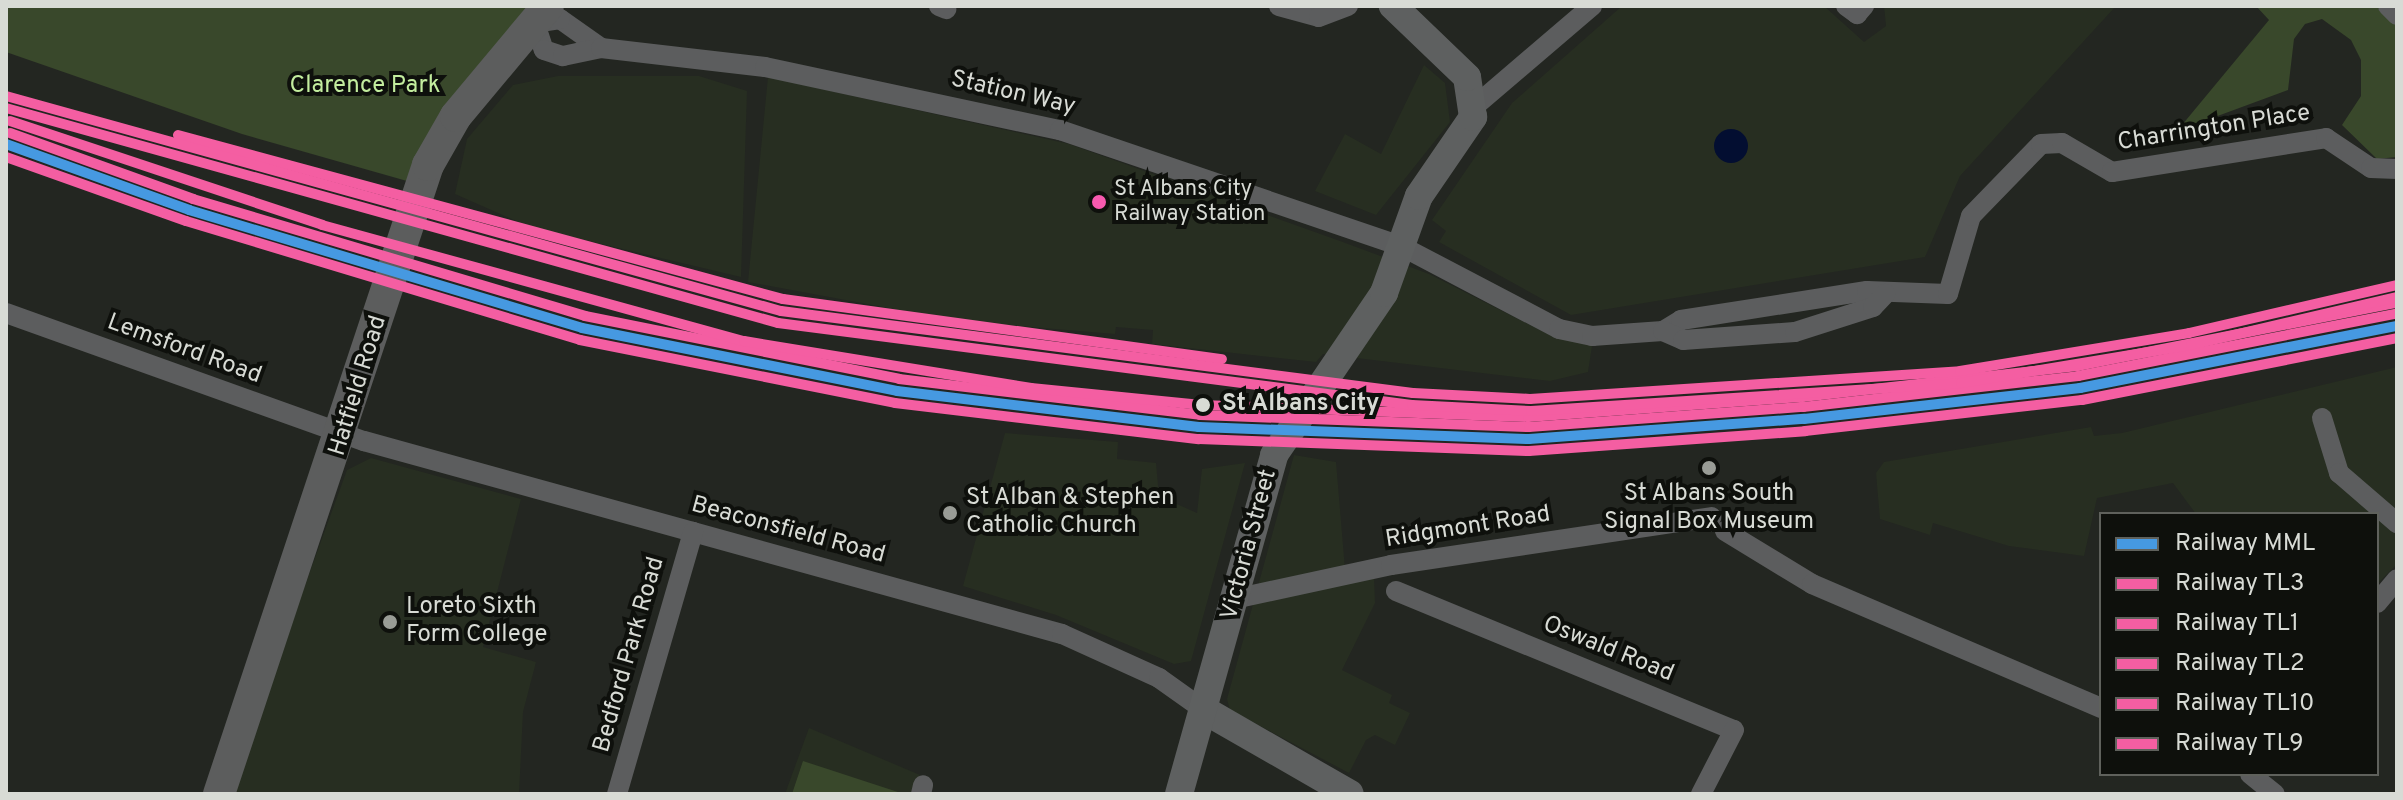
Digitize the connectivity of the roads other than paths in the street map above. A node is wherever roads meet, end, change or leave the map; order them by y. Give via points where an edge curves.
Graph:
1 (1279, 6) edge
2 (1348, 6) edge
3 (1393, 6) edge
4 (1592, 6) edge
5 (1846, 6) edge
6 (1864, 6) edge
7 (2388, 6) edge
8 (542, 14) edge
9 (2397, 15) edge
10 (601, 48) junction
11 (1475, 106) junction
12 (2397, 169) edge
13 (1401, 246) junction
14 (1885, 294) junction
15 (6, 313) edge
16 (1663, 331) junction
17 (2322, 418) dead end
18 (344, 435) junction
19 (2397, 523) edge
20 (693, 532) junction
21 (2397, 579) edge
22 (1396, 591) dead end
23 (1234, 599) junction
24 (2379, 601) edge
25 (2099, 707) edge
26 (1204, 710) junction
27 (2252, 776) edge
28 (219, 794) edge
29 (617, 794) edge
30 (1179, 794) edge
31 (1350, 794) edge
32 (1701, 794) edge
33 (2275, 794) edge

1 - 2 street via 1319,17
3 - 11 main road via 1467,77
4 - 11 street
5 - 6 street via 1857,14
7 - 9 street
8 - 10 street, Station Way via 560,19
8 - 10 street, Station Way via 544,50 583,58
8 - 18 main road, Hatfield Road via 456,116 419,189
10 - 13 street, Station Way via 765,67 1060,130
11 - 13 main road, Victoria Street via 1419,196
12 - 14 street, Charrington Place via 2371,168 2326,138 2112,172 2062,143 2041,144 1971,216 1948,294
13 - 16 street, Charrington Place via 1559,329 1592,336
13 - 23 main road, Victoria Street via 1378,302 1274,455
14 - 16 street, Charrington Place via 1867,291 1681,320
14 - 16 street, Charrington Place via 1873,307 1795,332 1683,340
15 - 18 street, Lemsford Road
17 - 19 street via 2339,473
18 - 20 street, Beaconsfield Road
18 - 28 main road, Hatfield Road
20 - 26 street, Beaconsfield Road via 1062,634 1159,678
20 - 29 street, Bedford Park Road
21 - 24 street
22 - 32 street, Oswald Road via 1734,730
23 - 25 street, Ridgmont Road via 1391,565 1718,524 1812,584
23 - 26 main road, Victoria Street
26 - 30 main road, Victoria Street
26 - 31 main road
27 - 33 street

